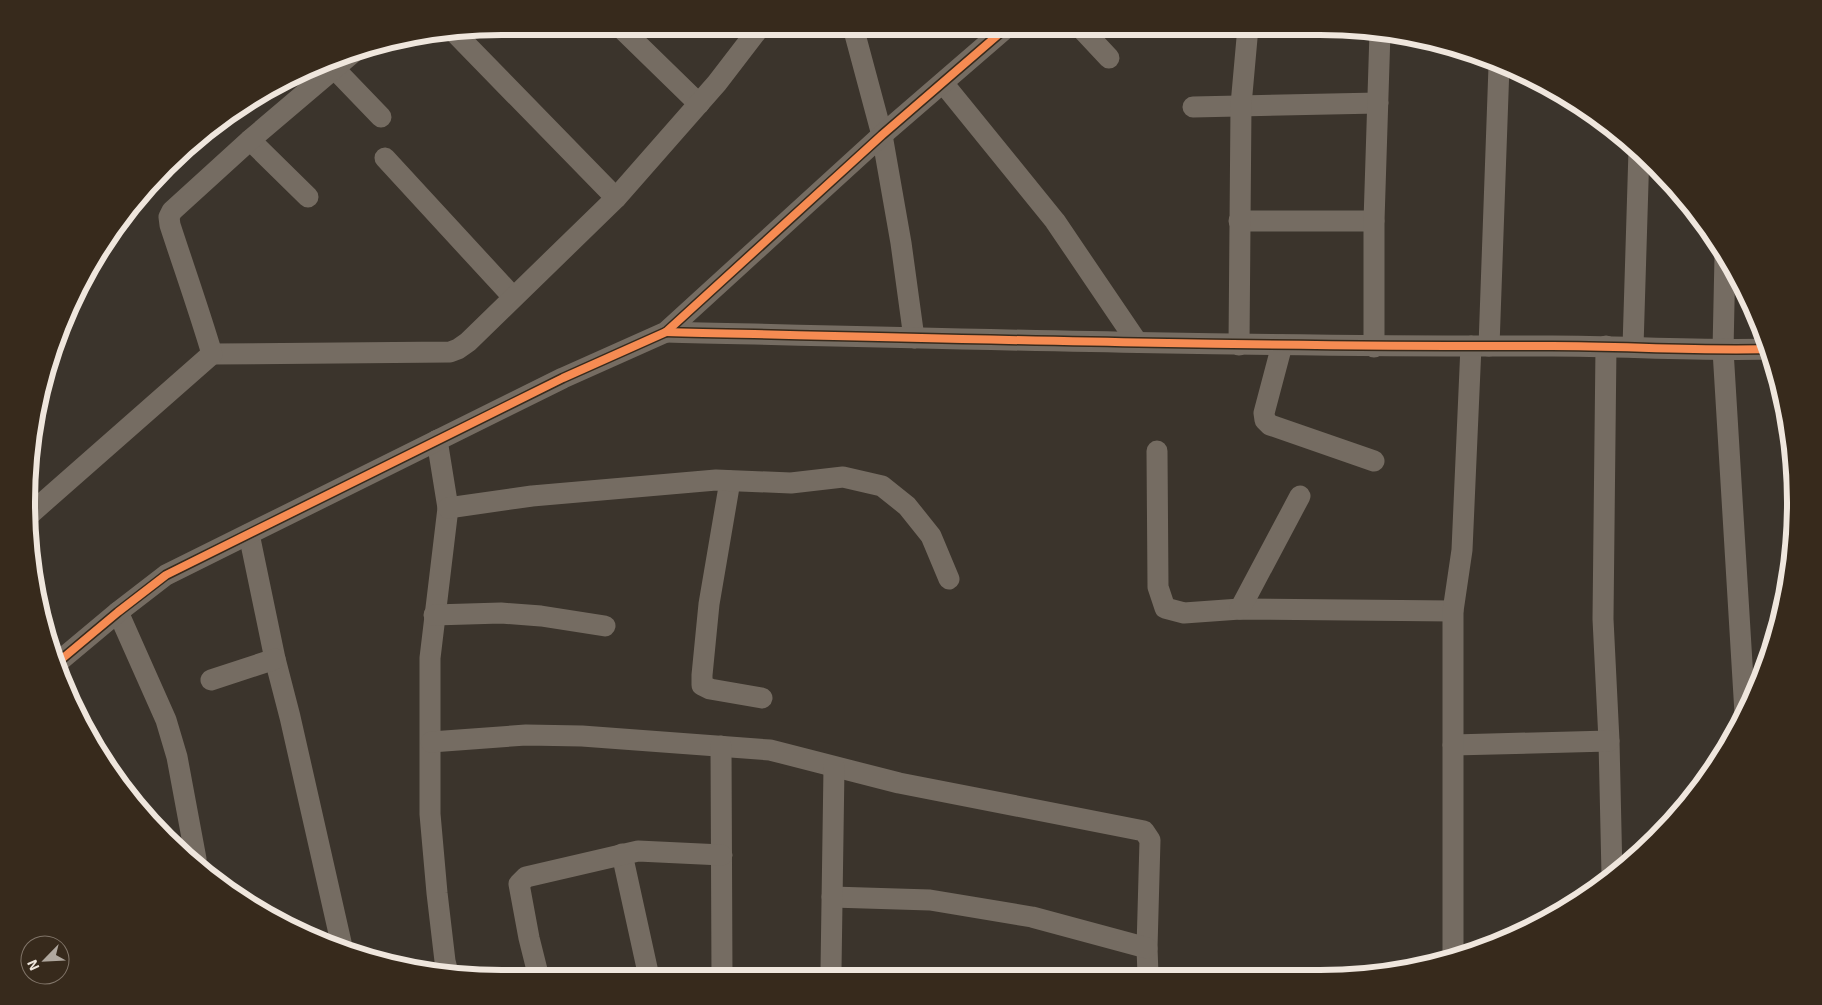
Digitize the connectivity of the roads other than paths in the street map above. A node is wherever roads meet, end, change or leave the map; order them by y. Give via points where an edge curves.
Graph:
1 (628, 35) edge
2 (753, 35) edge
3 (855, 35) edge
4 (999, 35) edge
5 (1087, 35) edge
6 (1247, 35) edge
7 (459, 37) edge
8 (1380, 39) edge
9 (1109, 58) dead end
10 (334, 67) edge
11 (327, 70) edge
12 (1499, 71) edge
13 (943, 83) junction
14 (1378, 103) junction
15 (699, 104) junction
16 (1241, 105) junction
17 (1192, 107) dead end
18 (381, 117) dead end
19 (882, 135) junction
20 (250, 140) junction
21 (385, 158) dead end
22 (1639, 161) edge
23 (308, 197) dead end
24 (616, 198) junction
25 (1239, 221) junction
26 (1374, 221) junction
27 (1725, 270) edge
28 (514, 297) junction
29 (666, 332) junction
30 (914, 338) junction
31 (1137, 342) junction
32 (1239, 345) junction
33 (1282, 345) junction
34 (1480, 346) junction
35 (1606, 346) junction
36 (1374, 347) junction
37 (1634, 347) junction
38 (1761, 349) edge
39 (1723, 350) junction
40 (212, 354) junction
41 (437, 440) junction
42 (1157, 452) dead end
43 (1374, 461) dead end
44 (730, 481) junction
45 (1300, 496) dead end
46 (448, 508) junction
47 (35, 510) edge
48 (249, 534) junction
49 (949, 579) dead end
50 (1240, 609) junction
51 (1453, 611) junction
52 (118, 612) junction
53 (434, 615) junction
54 (606, 626) dead end
55 (62, 659) edge
56 (275, 659) junction
57 (211, 680) dead end
58 (762, 698) dead end
59 (1743, 699) edge
60 (1609, 741) junction
61 (431, 742) junction
62 (1453, 745) junction
63 (720, 746) junction
64 (834, 767) junction
65 (622, 854) junction
66 (195, 855) edge
67 (722, 855) junction
68 (1612, 867) edge
69 (832, 897) junction
70 (341, 941) edge
71 (1147, 948) junction
72 (1453, 950) edge
73 (446, 967) edge
74 (536, 970) edge
75 (647, 970) edge
76 (722, 970) edge
77 (831, 970) dead end
78 (1148, 970) edge

1 - 15 street
2 - 15 street
3 - 19 street
4 - 13 street
5 - 9 street
6 - 16 street
7 - 24 street
8 - 14 street
10 - 18 street
11 - 20 street
12 - 34 street
13 - 19 street
13 - 31 street via 1055,221
14 - 16 street
14 - 26 street
15 - 24 street
16 - 17 street
16 - 25 street
19 - 29 street
19 - 30 street
20 - 23 street
20 - 40 street via 172,211 169,218
21 - 28 street
22 - 37 street
24 - 28 street
25 - 26 street
25 - 32 street
26 - 36 street
27 - 39 street
28 - 40 street via 468,342 450,352
29 - 30 street
29 - 41 street
30 - 31 street
31 - 32 street
32 - 33 street
33 - 36 street
33 - 43 street via 1264,413 1265,420 1270,425
34 - 35 street
34 - 36 street
34 - 51 street via 1462,550
35 - 37 street
35 - 60 street via 1603,619
37 - 39 street
38 - 39 street
39 - 59 street
40 - 47 street
41 - 46 street
41 - 48 street
42 - 50 street via 1158,587 1165,608 1184,613
44 - 46 street via 532,496
44 - 49 street via 791,483 843,477 882,486 907,506 930,536
44 - 58 street via 709,604 702,684 710,689
45 - 50 street
46 - 53 street
48 - 52 street via 166,575
48 - 56 street
50 - 51 street
51 - 62 street
52 - 55 street
52 - 66 street via 166,720 177,757
53 - 54 street via 501,613
53 - 61 street via 430,658
56 - 57 street
56 - 70 street
60 - 62 street
60 - 68 street
61 - 63 street via 526,735
61 - 73 street via 430,814
62 - 72 street
63 - 64 street via 770,750
63 - 67 street
64 - 69 street
64 - 71 street via 899,783 1144,831 1150,840
65 - 67 street via 638,851
65 - 74 street via 526,877 520,884
65 - 75 street
67 - 76 street
69 - 71 street via 930,900 1032,917
69 - 77 street
71 - 78 street

